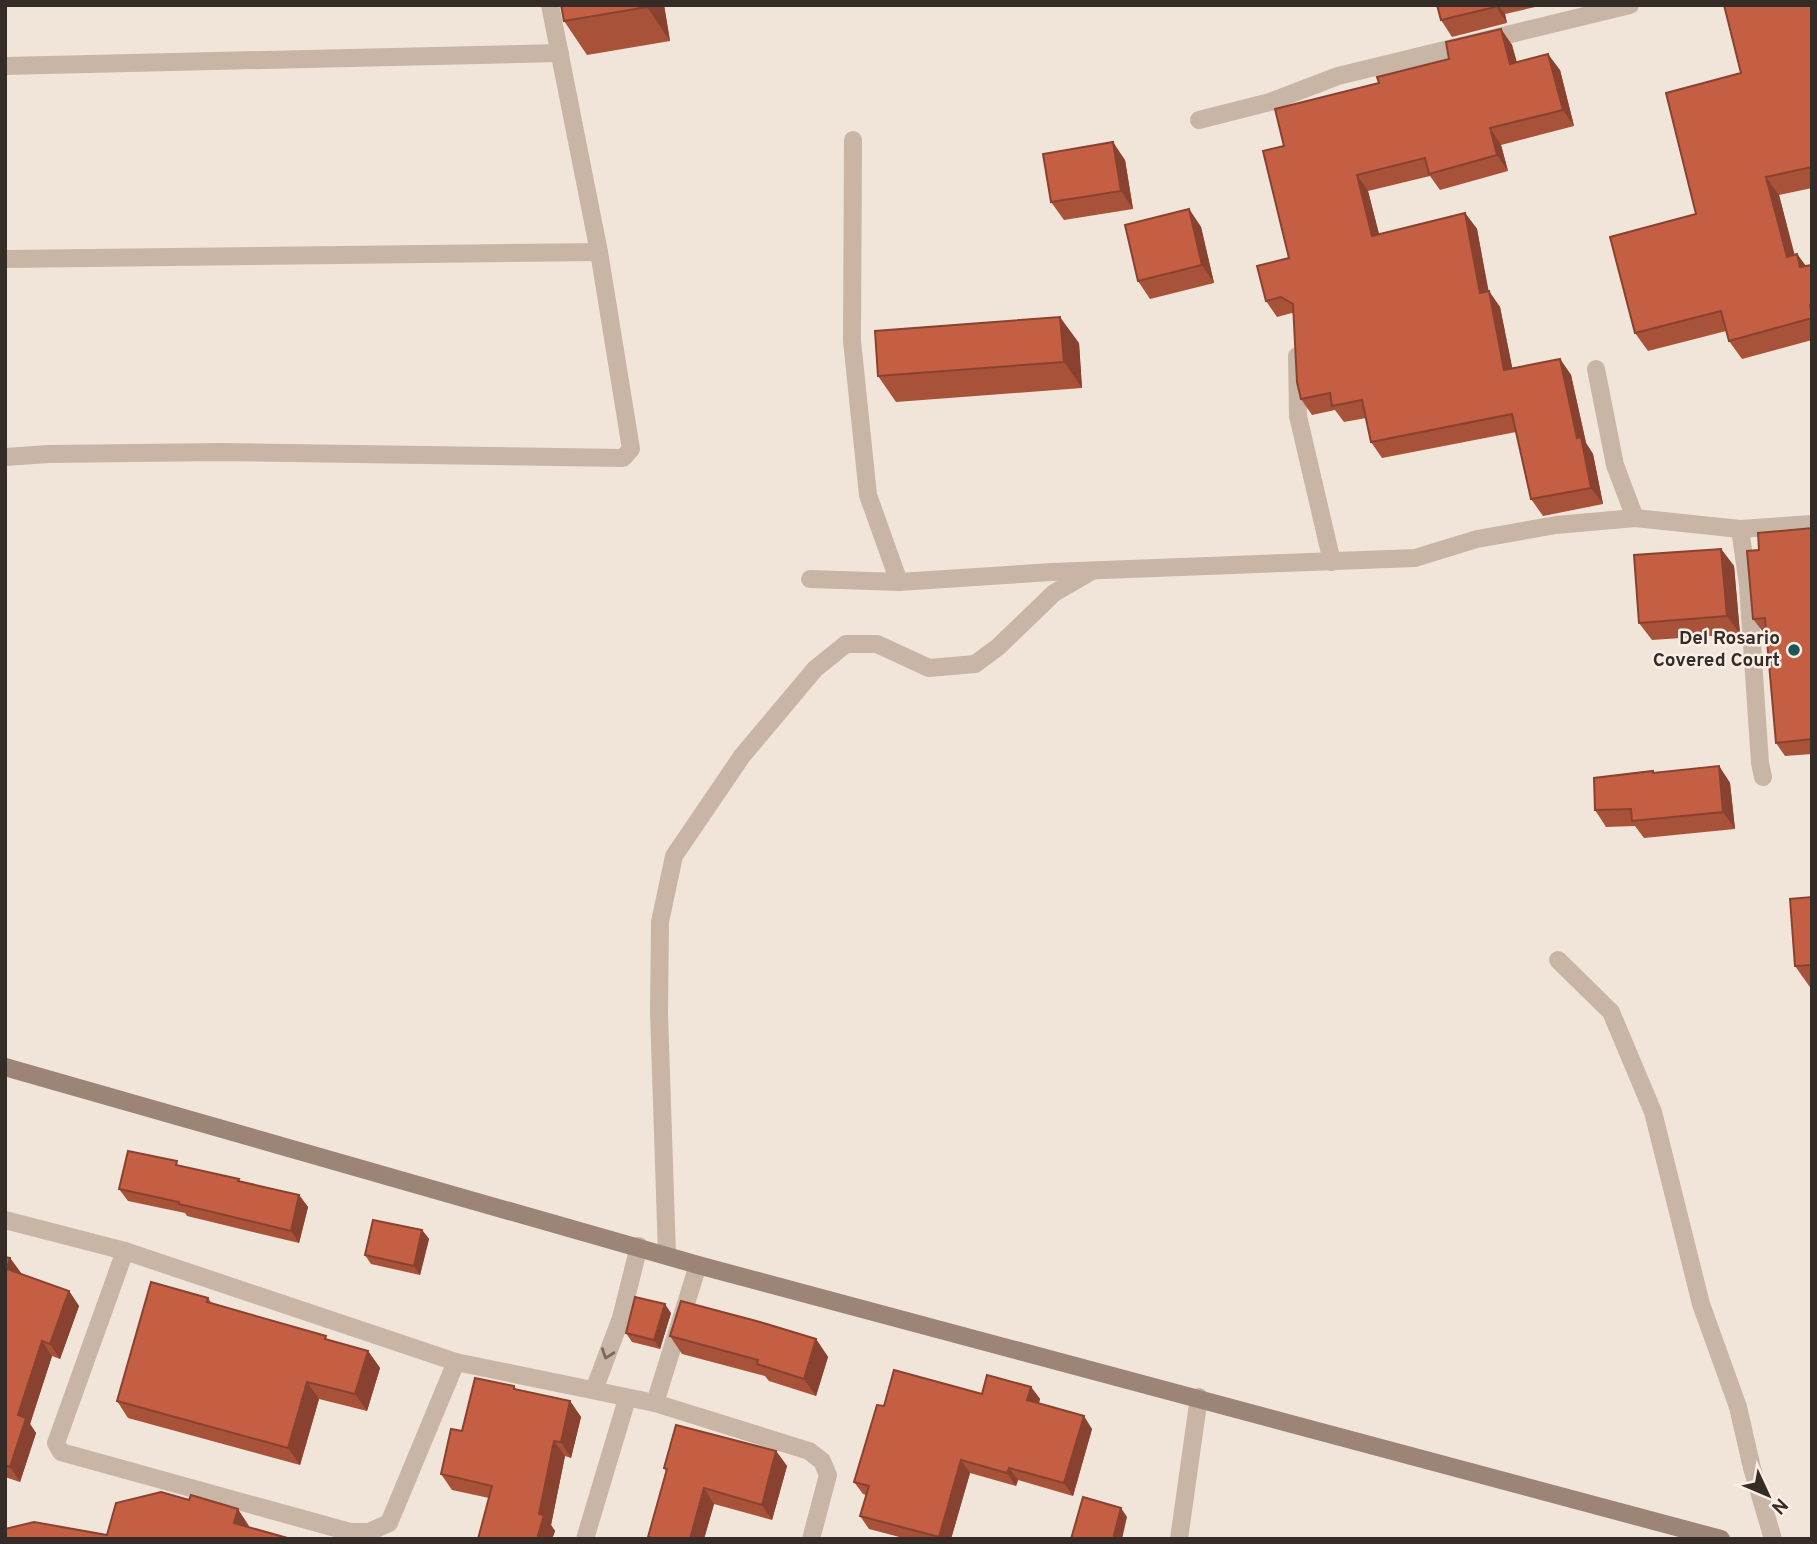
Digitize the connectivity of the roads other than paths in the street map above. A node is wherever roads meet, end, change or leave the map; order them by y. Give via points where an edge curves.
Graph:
1 (550, 5) edge
2 (1630, 5) edge
3 (560, 53) junction
4 (5, 66) edge
5 (1199, 120) dead end
6 (853, 140) dead end
7 (599, 252) junction
8 (5, 259) edge
9 (1296, 336) edge
10 (1596, 369) dead end
11 (5, 457) edge
12 (1635, 518) junction
13 (1812, 524) edge
14 (1740, 529) junction
15 (1332, 562) junction
16 (1092, 571) junction
17 (810, 579) dead end
18 (899, 582) junction
19 (1763, 777) dead end
20 (1558, 960) dead end
21 (5, 1067) edge
22 (5, 1220) edge
23 (639, 1246) junction
24 (125, 1251) junction
25 (667, 1255) junction
26 (698, 1265) junction
27 (456, 1362) junction
28 (594, 1390) junction
29 (1199, 1397) junction
30 (627, 1399) junction
31 (655, 1403) junction
32 (585, 1539) edge
33 (811, 1539) edge
34 (1179, 1539) edge
35 (1721, 1539) edge
36 (1773, 1539) edge

1 - 3 street
2 - 5 street via 1338,76 1270,102
3 - 4 street
3 - 7 street
6 - 18 street via 852,341 868,495
7 - 8 street
7 - 11 street via 631,449 623,458 222,452
9 - 15 street via 1298,416
10 - 12 street via 1615,465
12 - 14 street
12 - 15 street via 1476,539 1415,558
13 - 14 street
14 - 19 street
15 - 16 street
16 - 18 street
16 - 25 street via 1054,593 975,664 929,668 877,644 846,644 815,668 742,757 674,856 660,922
17 - 18 street
20 - 36 street via 1611,1012 1653,1112 1701,1304 1738,1407
21 - 23 street
22 - 24 street
23 - 25 street
23 -> 28 street via 621,1318
24 - 27 street
24 - 27 street via 57,1443 61,1452 350,1532 369,1532 389,1523
25 - 26 street
26 - 29 street
26 - 31 street
27 - 28 street
28 - 30 street
29 - 34 street
29 - 35 street
30 - 31 street
30 - 32 street
31 - 33 street via 809,1451 822,1461 828,1475

